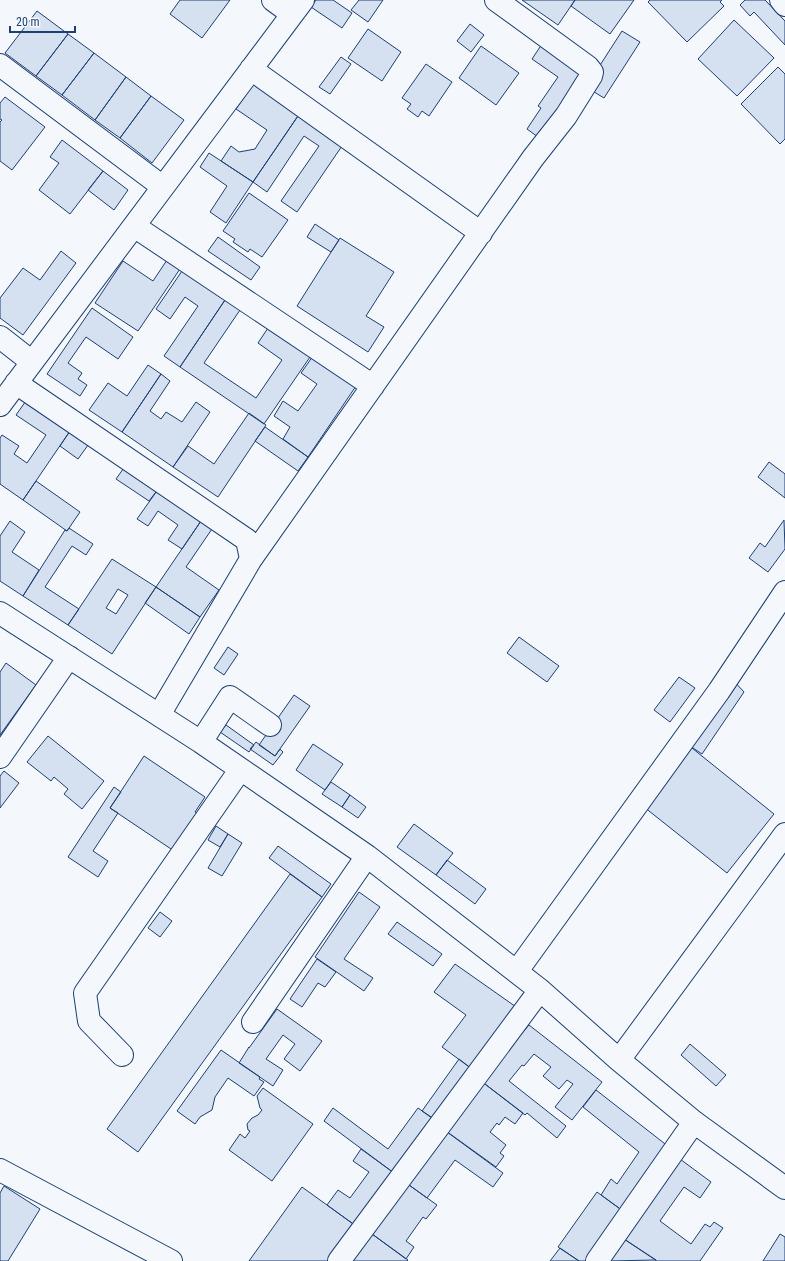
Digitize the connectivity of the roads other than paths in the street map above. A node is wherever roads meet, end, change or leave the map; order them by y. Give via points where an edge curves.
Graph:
1 (273, 0) edge
2 (496, 0) edge
3 (780, 0) edge
4 (785, 5) edge
5 (297, 7) edge
6 (0, 65) edge
7 (251, 69) junction
8 (163, 187) junction
9 (134, 226) junction
10 (481, 233) junction
11 (0, 337) edge
12 (32, 362) junction
13 (16, 383) junction
14 (373, 386) junction
15 (0, 405) edge
16 (251, 559) junction
17 (785, 592) edge
18 (0, 613) edge
19 (69, 657) junction
20 (159, 715) junction
21 (270, 725) dead end
22 (201, 742) junction
23 (0, 757) edge
24 (240, 770) junction
25 (785, 834) edge
26 (367, 856) junction
27 (517, 971) junction
28 (540, 990) junction
29 (253, 1022) dead end
30 (122, 1055) dead end
31 (619, 1060) junction
32 (694, 1122) junction
33 (0, 1170) edge
34 (785, 1188) edge
35 (171, 1261) edge
36 (339, 1261) edge
37 (597, 1261) edge

1 - 5 street
2 - 10 street via 592,72 566,116 533,158
3 - 4 street
5 - 7 street
6 - 8 street
7 - 8 street
7 - 10 street
8 - 9 street
9 - 12 street
9 - 14 street
10 - 14 street
11 - 12 street
12 - 13 street
13 - 15 street
13 - 16 street via 247,540
14 - 16 street
16 - 20 street
17 - 27 street via 719,691
18 - 19 street
19 - 20 street
19 - 23 street
20 - 22 street
21 - 22 street via 230,697
22 - 24 street
24 - 26 street
24 - 30 street via 86,993 89,1021
25 - 31 street
26 - 27 street
26 - 29 street
27 - 28 street
28 - 31 street
28 - 36 street
31 - 32 street
32 - 34 street
32 - 37 street
33 - 35 street

